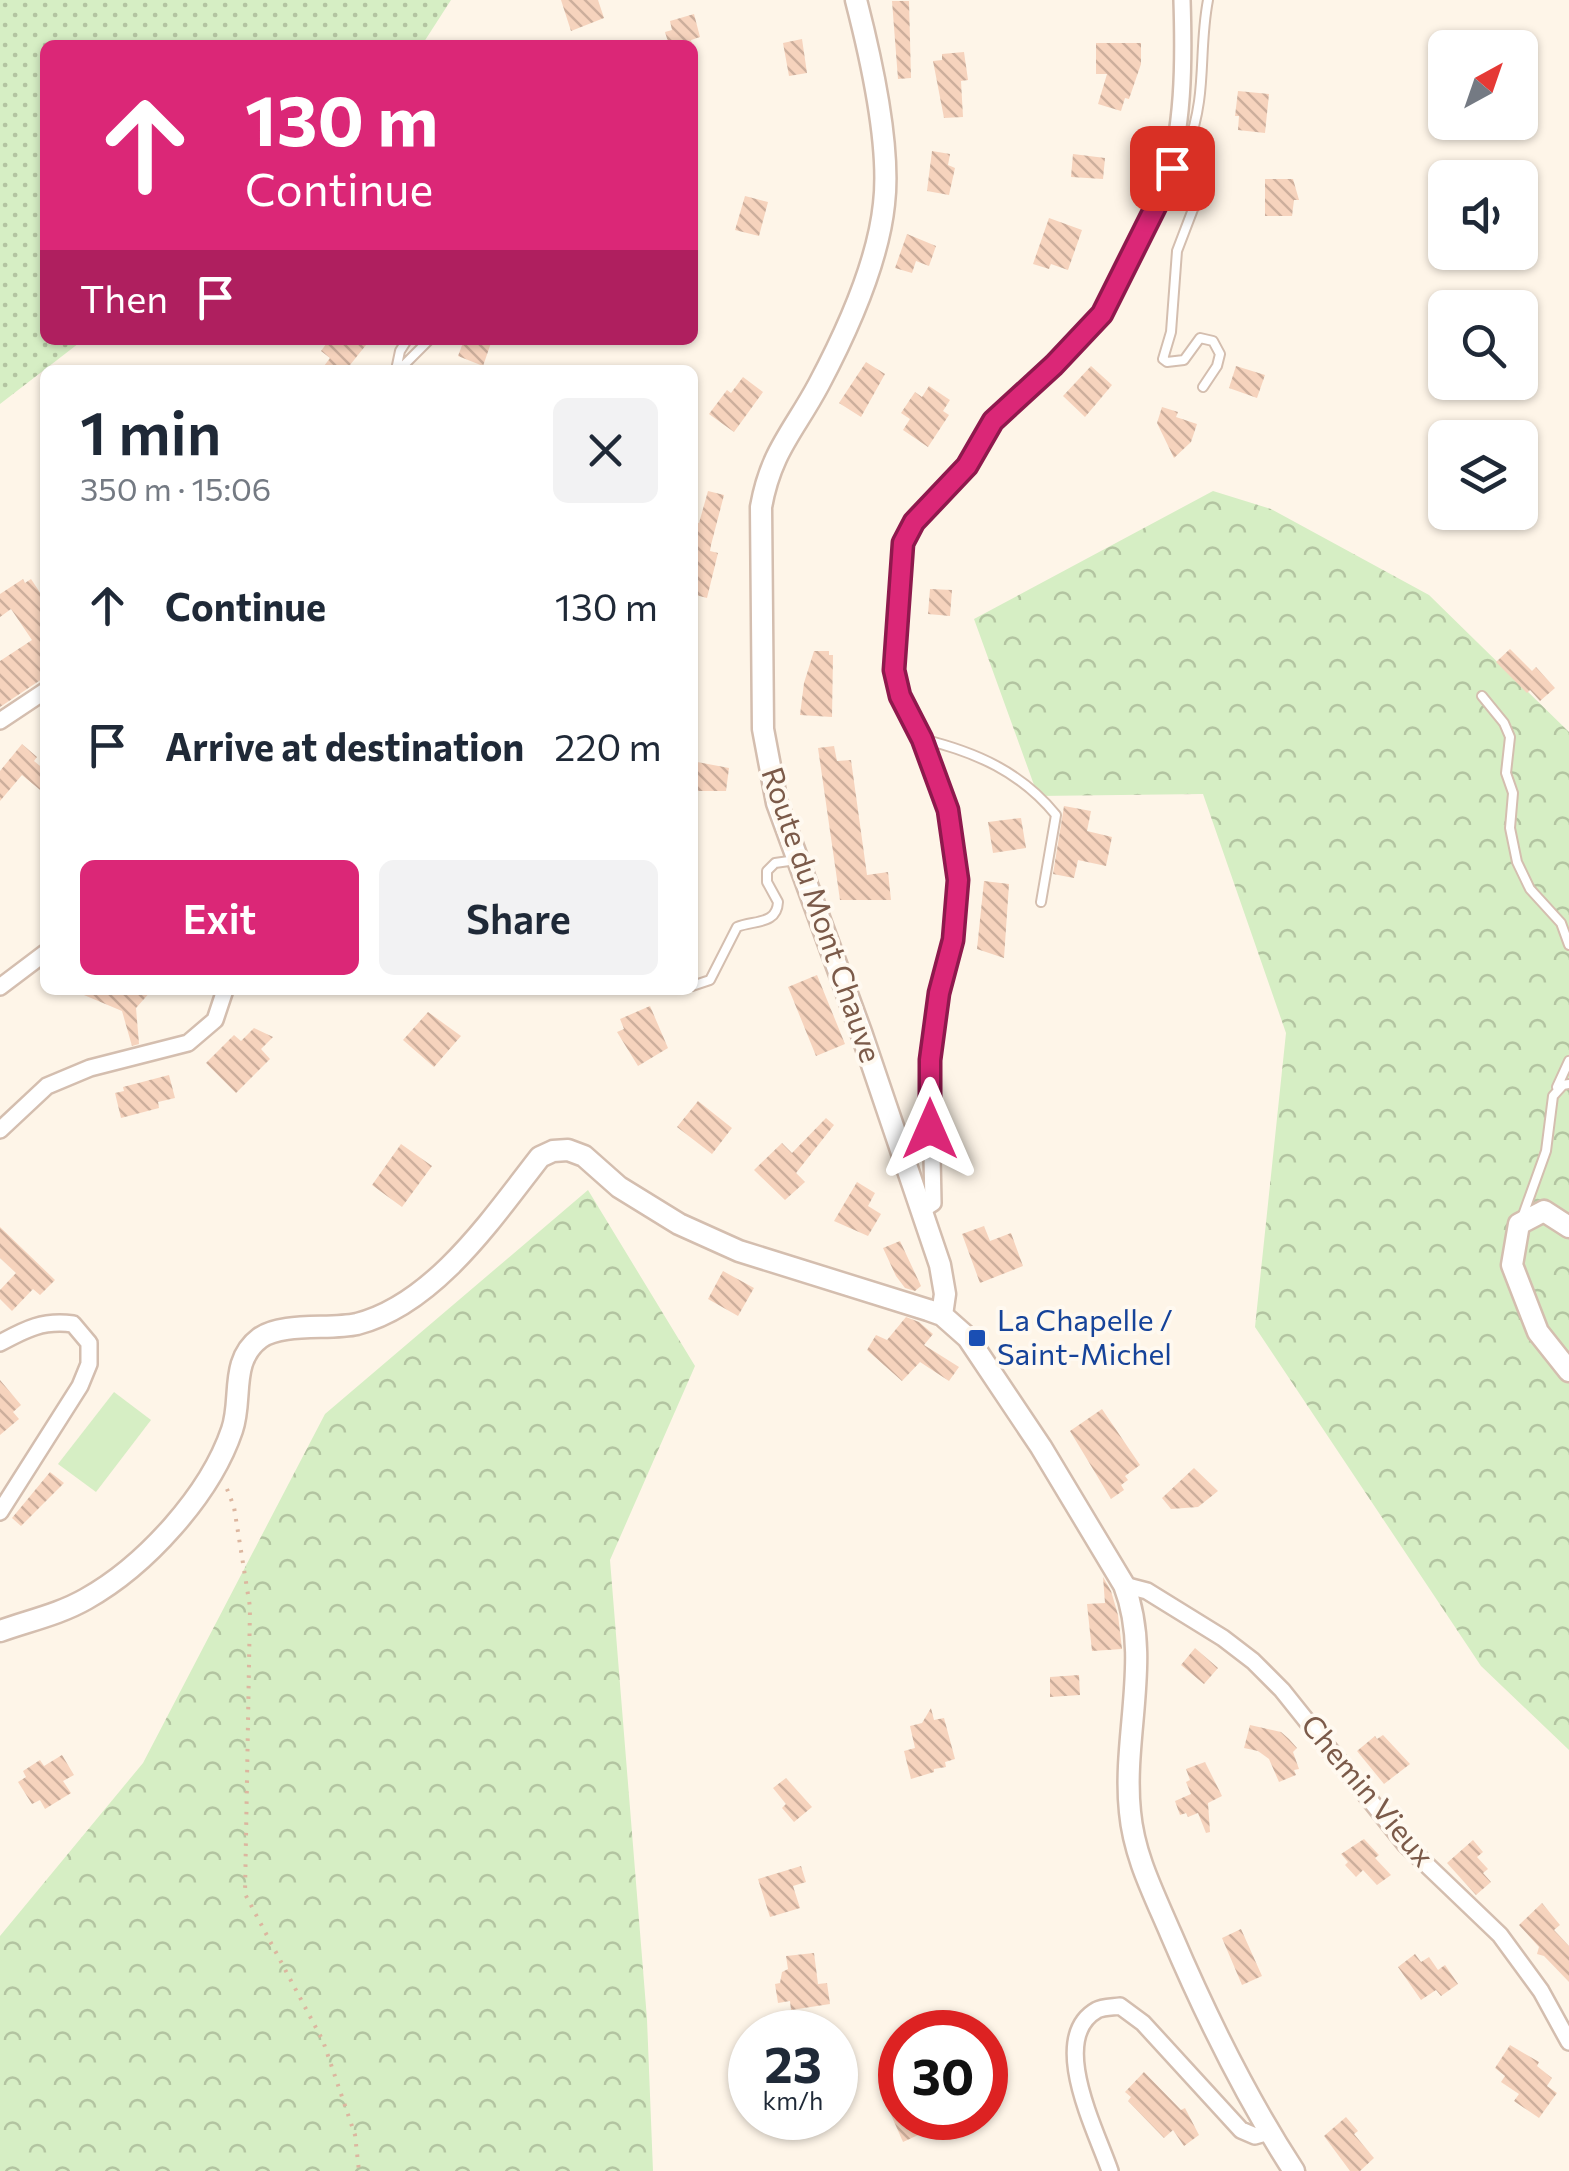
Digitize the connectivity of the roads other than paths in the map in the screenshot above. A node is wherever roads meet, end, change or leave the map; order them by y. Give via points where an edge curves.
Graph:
1 (856, 0) edge
2 (1182, 0) edge
3 (1208, 0) edge
4 (1173, 161) junction
5 (424, 345) edge
6 (403, 365) edge
7 (1203, 387) dead end
8 (40, 694) edge
9 (1482, 696) dead end
10 (0, 722) edge
11 (922, 739) junction
12 (798, 860) junction
13 (1042, 902) dead end
14 (1569, 945) edge
15 (40, 956) edge
16 (698, 984) edge
17 (0, 987) edge
18 (223, 995) edge
19 (1569, 1062) edge
20 (1569, 1084) edge
21 (1553, 1096) junction
22 (0, 1130) edge
23 (922, 1210) junction
24 (1519, 1224) junction
25 (1569, 1227) edge
26 (942, 1315) junction
27 (0, 1343) edge
28 (1569, 1371) edge
29 (0, 1512) edge
30 (1124, 1585) junction
31 (0, 1632) edge
32 (1569, 2042) edge
33 (1268, 2132) junction
34 (1110, 2171) edge
35 (1294, 2171) edge

1 - 12 street, Route du Mont Chauve via 885,159 884,206 859,303 775,456 761,507 763,728 776,802
2 - 4 street via 1181,110
3 - 4 lane via 1194,130
4 - 7 lane via 1202,183 1177,251 1163,359 1184,360 1200,338 1214,340 1220,354
4 - 11 street via 1102,314 993,421 967,466 903,543 894,670
5 - 6 lane
8 - 10 street
9 - 14 lane via 1510,737 1506,773 1517,862
11 - 13 lane via 1004,769 1036,791 1056,816
11 - 23 street via 948,810 958,880 930,1060 933,1202
12 - 16 lane via 766,871 777,896 774,916 737,928 710,980
12 - 23 street, Route du Mont Chauve
15 - 17 street
18 - 22 street via 214,1020 188,1043 47,1086
19 - 21 lane
20 - 21 lane
21 - 24 lane via 1539,1178
23 - 26 street, Route du Mont Chauve via 946,1294
24 - 25 street via 1544,1211
24 - 28 street via 1512,1265 1538,1332
26 - 30 street via 968,1338
26 - 31 street via 739,1251 619,1188 584,1156 552,1151 444,1270 380,1317 262,1337 243,1358 234,1426 217,1467 191,1504 132,1568 82,1602
27 - 29 street via 50,1321 73,1324 89,1343 80,1386
30 - 32 street, Chemin Vieux via 1146,1591 1223,1638 1282,1690 1406,1844 1500,1935
30 - 33 street via 1136,1646 1128,1770 1139,1860 1196,1993
33 - 34 street via 1241,2130 1120,2006 1096,2010 1079,2030 1073,2054
33 - 35 street

